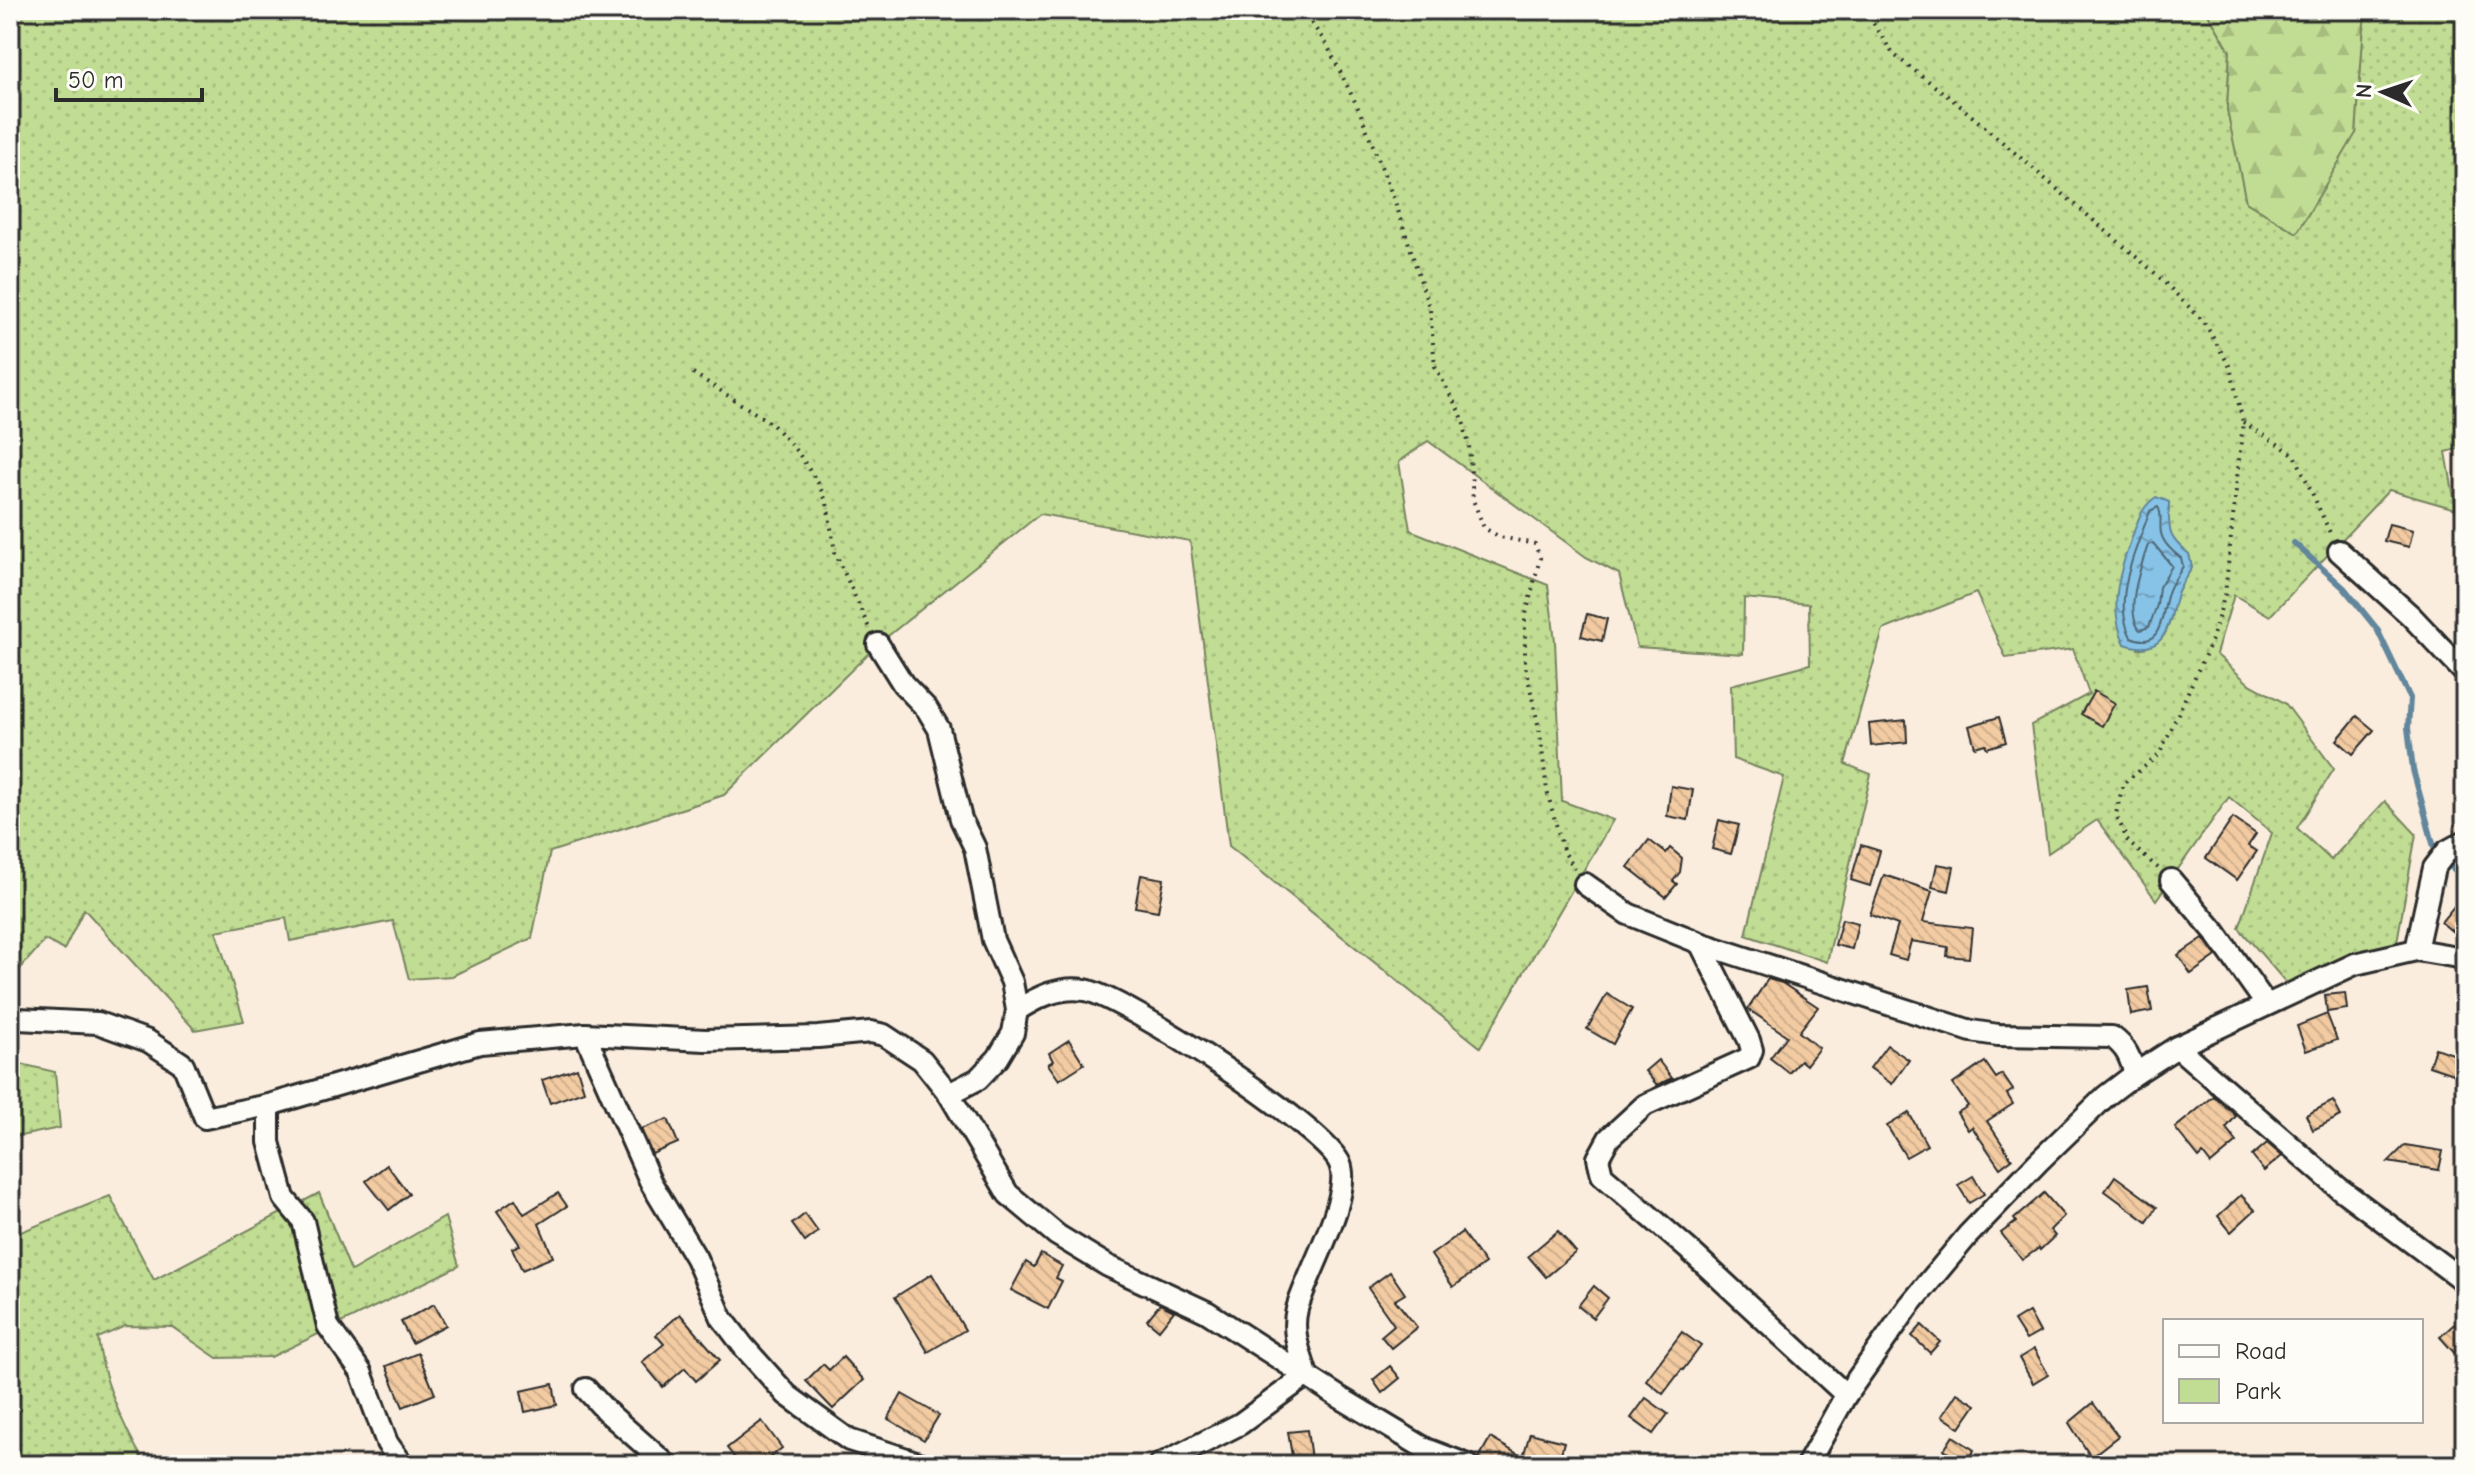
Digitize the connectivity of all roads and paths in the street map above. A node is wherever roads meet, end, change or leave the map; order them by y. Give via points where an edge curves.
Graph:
1 (1302, 10) edge
2 (1865, 10) edge
3 (693, 373) dead end
4 (2243, 422) junction
5 (2339, 551) joint
6 (878, 644) joint
7 (2465, 673) edge
8 (2465, 841) edge
9 (2171, 880) joint
10 (1585, 884) joint
11 (1700, 943) junction
12 (2416, 950) junction
13 (2465, 961) edge
14 (2266, 1004) junction
15 (1017, 1010) junction
16 (18, 1019) dead end
17 (585, 1034) junction
18 (2177, 1047) junction
19 (2135, 1074) junction
20 (949, 1094) junction
21 (269, 1105) junction
22 (2465, 1282) edge
23 (1307, 1375) junction
24 (586, 1389) dead end
25 (1846, 1395) junction
26 (403, 1465) edge
27 (667, 1465) edge
28 (925, 1465) edge
29 (1159, 1465) edge
30 (1468, 1465) edge
31 (1807, 1465) edge

1 - 10 path via 1354,98 1398,210 1430,310 1435,366 1462,417 1473,500 1484,528 1535,544 1540,558 1525,618 1525,665 1563,850
2 - 4 path via 1893,54 2145,264 2204,322 2230,367
3 - 6 path via 772,424 799,454 827,503 835,552
4 - 5 path via 2295,455
4 - 9 path via 2225,594 2211,642 2159,755 2123,784 2116,814 2128,842
5 - 7 street
6 - 15 street via 939,729 961,819 975,848 993,940 1012,982
8 - 12 street via 2447,851 2434,868
9 - 14 street
10 - 11 street via 1628,914
11 - 19 street via 1971,1031 2112,1037 2123,1045
11 - 25 street via 1749,1040 1749,1058 1645,1105 1609,1138 1598,1158 1602,1175
12 - 13 street
12 - 14 street via 2355,964
14 - 18 street
15 - 20 street via 1013,1033 998,1058 978,1079
15 - 23 street via 1039,996 1067,989 1089,991 1152,1020 1297,1118 1340,1164 1335,1212 1297,1311 1295,1336
16 - 21 street via 98,1023 148,1041 183,1064 205,1118
17 - 20 street via 705,1040 871,1032 922,1060
17 - 21 street via 480,1043
17 - 28 street via 651,1183 696,1258 722,1318 744,1347 787,1395 849,1440
18 - 19 street
18 - 22 street via 2340,1189
19 - 25 street via 2106,1096 1968,1235
20 - 23 street via 1008,1194 1057,1235 1108,1266 1207,1312
21 - 26 street via 269,1142 280,1184 303,1221 328,1326 361,1372 387,1443
23 - 29 street via 1240,1424
23 - 30 street via 1426,1449
24 - 27 street
25 - 31 street

